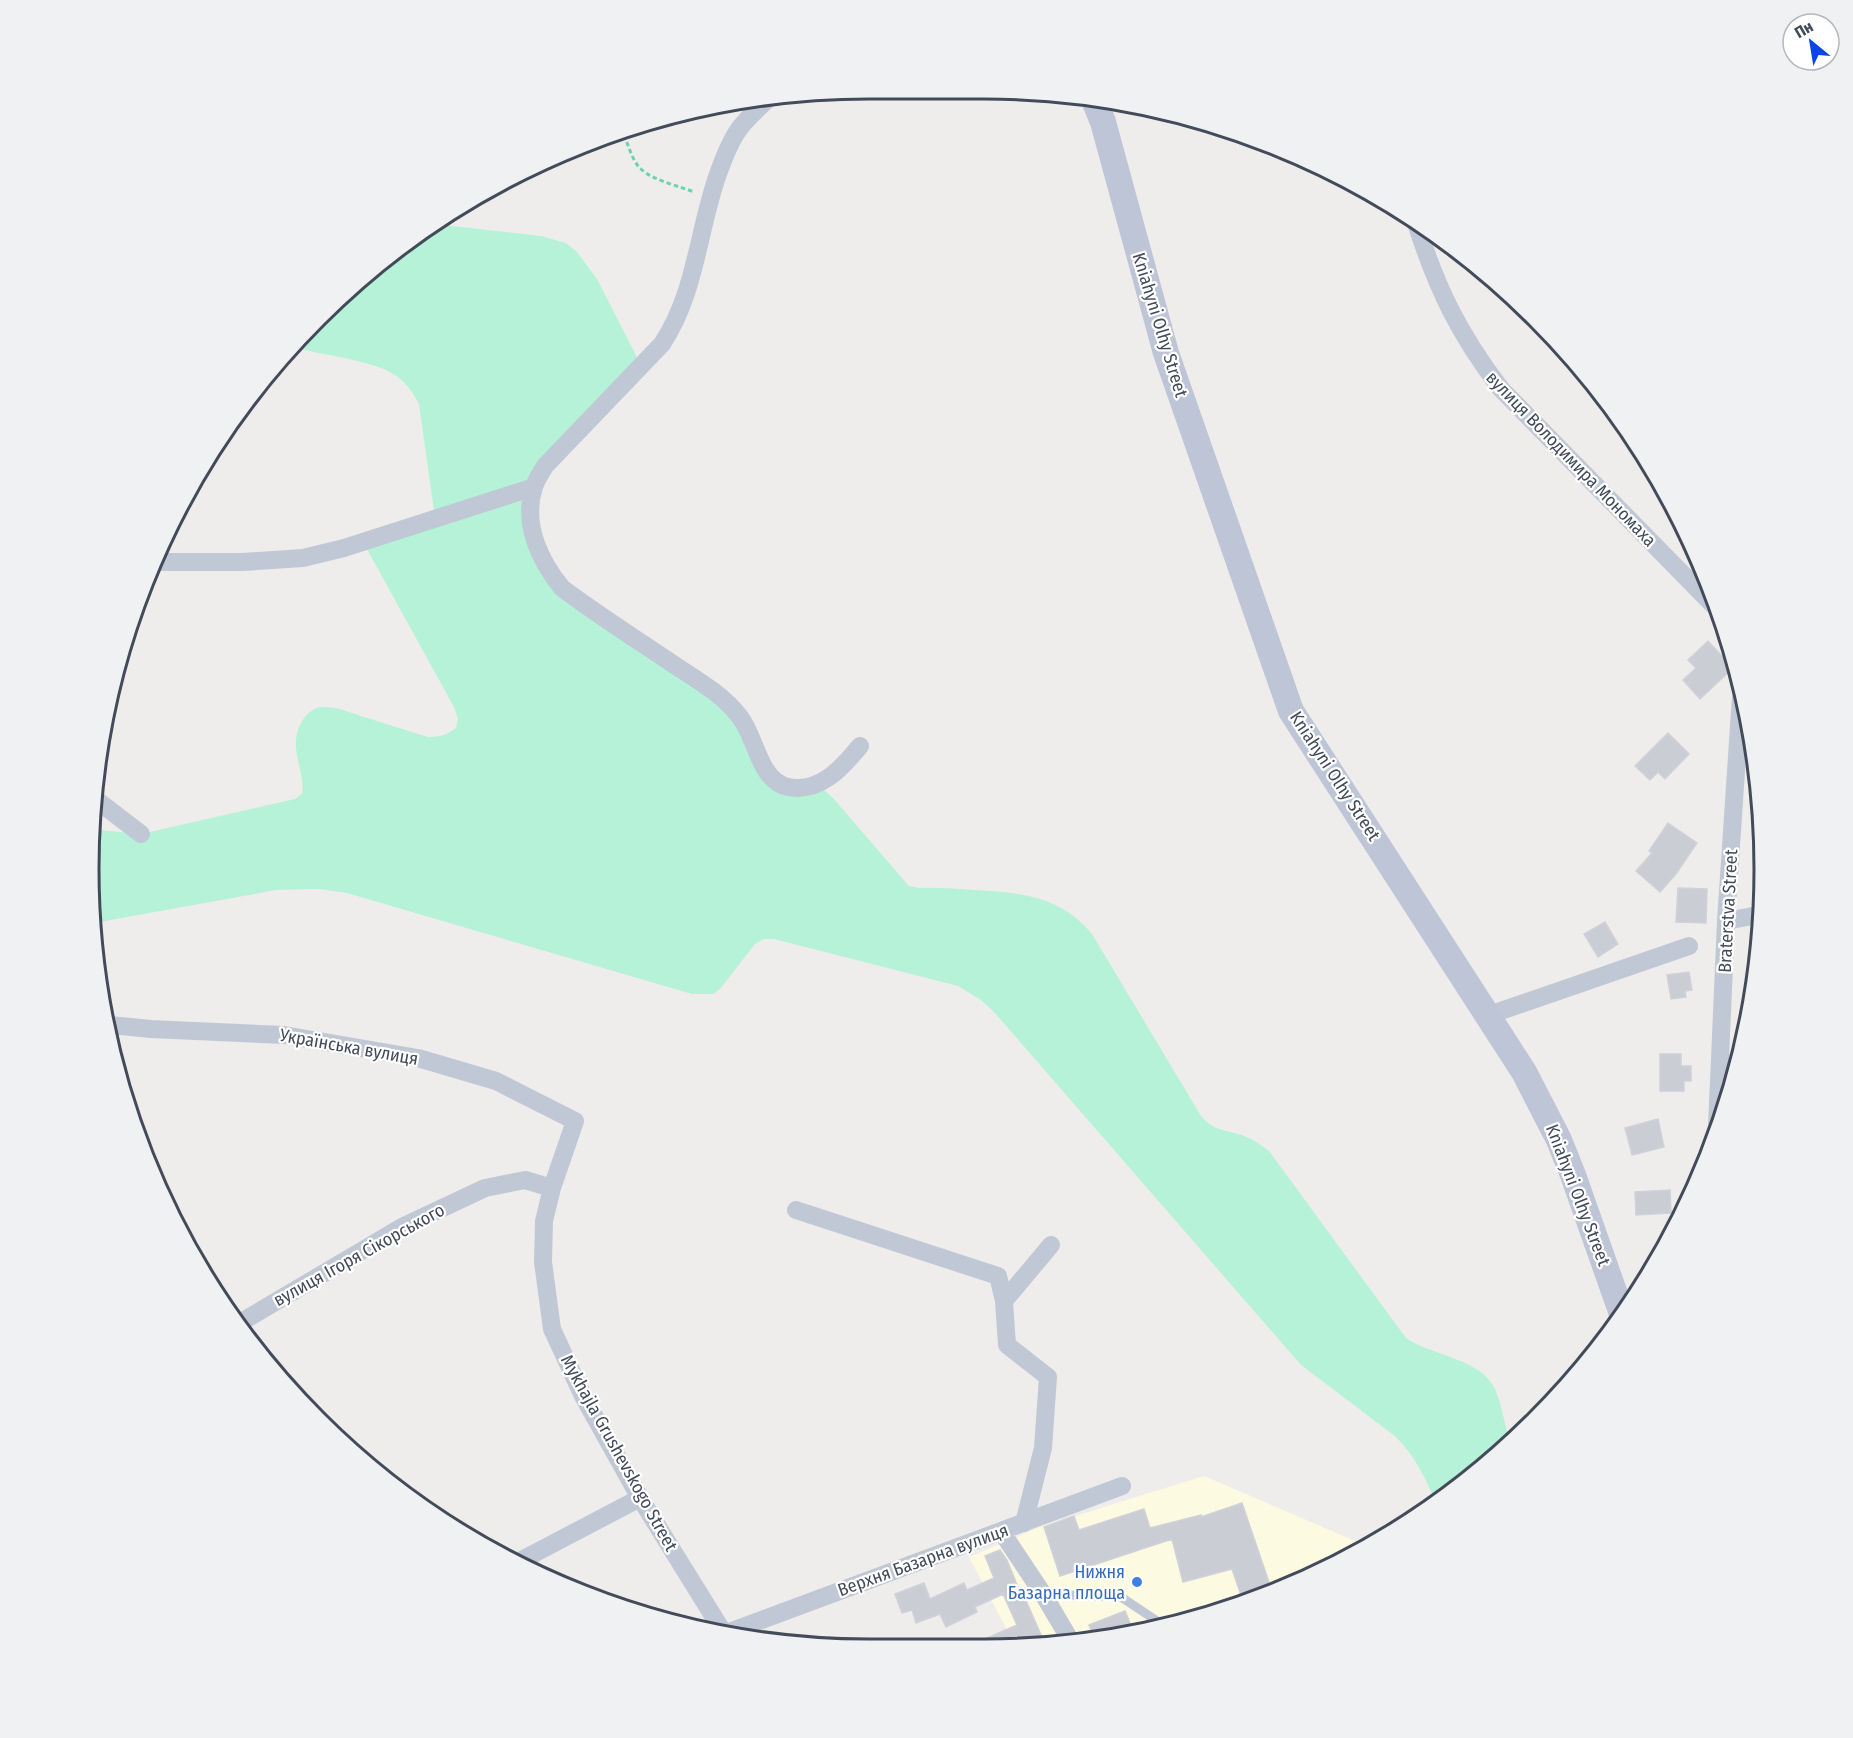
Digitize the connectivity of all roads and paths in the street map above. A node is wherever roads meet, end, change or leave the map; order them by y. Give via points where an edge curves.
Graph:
1 (760, 107) edge
2 (1097, 108) edge
3 (626, 139) edge
4 (710, 198) junction
5 (1420, 235) edge
6 (534, 487) junction
7 (164, 561) edge
8 (1703, 595) edge
9 (1741, 734) edge
10 (860, 746) dead end
11 (102, 805) edge
12 (141, 834) dead end
13 (1752, 916) edge
14 (1726, 921) junction
15 (1689, 946) dead end
16 (1489, 1015) junction
17 (115, 1026) edge
18 (1718, 1100) edge
19 (576, 1121) joint
20 (552, 1188) junction
21 (796, 1210) dead end
22 (1051, 1245) dead end
23 (1004, 1301) junction
24 (1619, 1305) edge
25 (245, 1320) edge
26 (1122, 1486) dead end
27 (640, 1497) junction
28 (1024, 1523) junction
29 (1001, 1531) junction
30 (525, 1558) edge
31 (1043, 1594) junction
32 (1155, 1619) edge
33 (718, 1624) edge
34 (744, 1628) edge
35 (1067, 1634) edge

1 - 4 street via 737,132
2 - 16 street, Kniahyni Olhy Street via 1166,353 1291,711
3 - 4 path via 636,162 648,174
4 - 6 street via 674,326 662,344 545,466
5 - 8 street, вулиця Володимира Мономаха via 1448,308 1472,351 1501,389
6 - 7 street via 312,556 243,562
6 - 10 street via 531,522 548,572 562,588 715,692 740,717 764,766 777,783 789,787 817,784 830,778
9 - 14 street, Braterstva Street
11 - 12 street
13 - 14 street
14 - 18 street, Braterstva Street
15 - 16 street
16 - 24 street, Kniahyni Olhy Street via 1559,1140
17 - 19 street, Українська вулиця via 284,1035 418,1058 496,1081
19 - 20 street, Mykhajla Grushevskogo Street
20 - 25 street, вулиця Ігоря Сікорського via 525,1180 485,1188 402,1227
20 - 27 street, Mykhajla Grushevskogo Street via 544,1221 543,1262 552,1329 583,1396
21 - 23 street via 998,1276
22 - 23 street
23 - 28 street via 1007,1345 1048,1377 1043,1448
26 - 28 street, Верхня Базарна вулиця
27 - 30 street
27 - 33 street, Mykhajla Grushevskogo Street
28 - 29 street, Верхня Базарна вулиця
29 - 31 street
29 - 34 street, Верхня Базарна вулиця
31 - 32 lane via 1121,1597
31 - 35 street

